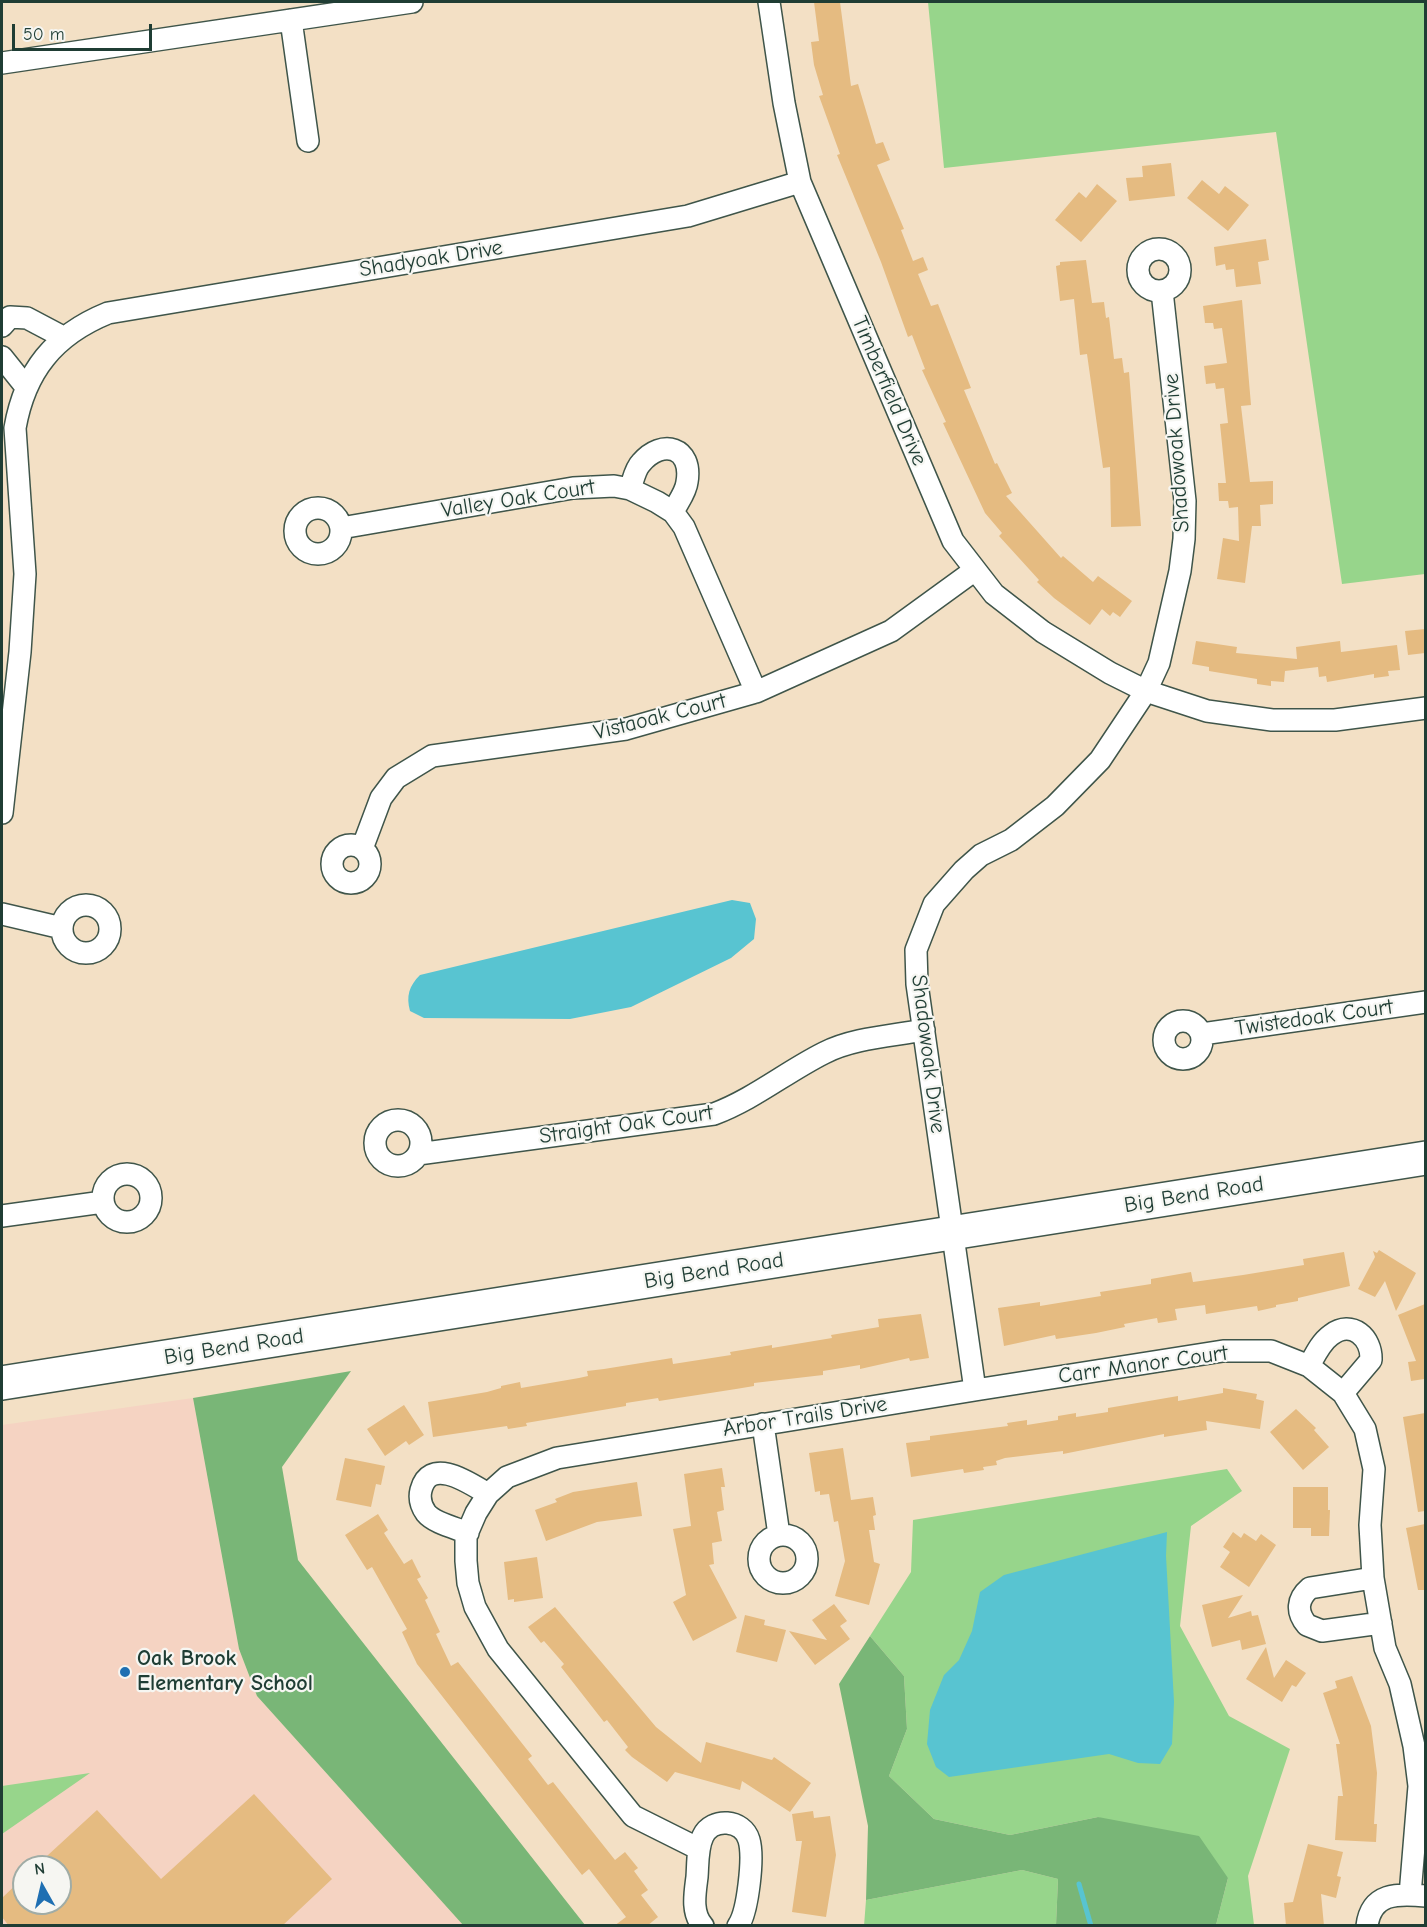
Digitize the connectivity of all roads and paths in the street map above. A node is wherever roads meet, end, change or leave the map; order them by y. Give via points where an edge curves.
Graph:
1 (412, 2) edge
2 (769, 2) edge
3 (291, 20) junction
4 (2, 63) edge
5 (308, 141) dead end
6 (800, 182) junction
7 (1162, 291) dead end
8 (2, 326) edge
9 (63, 337) junction
10 (2, 357) edge
11 (26, 387) junction
12 (630, 489) junction
13 (673, 512) junction
14 (341, 528) dead end
15 (975, 570) junction
16 (1146, 690) junction
17 (756, 692) junction
18 (1425, 708) edge
19 (2, 813) edge
20 (363, 846) dead end
21 (2, 914) edge
22 (62, 928) dead end
23 (1425, 1002) edge
24 (924, 1030) junction
25 (1202, 1034) dead end
26 (418, 1154) dead end
27 (1425, 1158) edge
28 (103, 1202) dead end
29 (2, 1216) edge
30 (952, 1233) junction
31 (1309, 1366) junction
32 (2, 1383) edge
33 (975, 1390) junction
34 (1343, 1393) junction
35 (763, 1424) junction
36 (488, 1494) junction
37 (468, 1533) junction
38 (779, 1535) dead end
39 (1373, 1578) junction
40 (1381, 1623) junction
41 (699, 1849) junction
42 (1418, 1896) edge
43 (704, 1926) edge
44 (738, 1926) edge
45 (1367, 1926) edge

1 - 3 street
2 - 6 street, Timberfield Drive
3 - 4 street
3 - 5 street
6 - 9 street, Shadyoak Drive via 688,216 108,313
6 - 15 street, Timberfield Drive via 953,541
7 - 16 street, Shadowoak Drive via 1182,466 1184,538 1159,663
8 - 9 street via 10,317 21,316
9 - 11 street, Shadyoak Drive
10 - 11 street
11 - 19 street, Shadyoak Drive via 15,428 24,585
12 - 13 street, Valley Oak Court
12 - 13 street via 639,465 653,451 665,447 678,451 688,467 688,481
12 - 14 street, Valley Oak Court via 573,488
13 - 17 street via 684,527
15 - 16 street, Timberfield Drive via 994,594 1043,632
15 - 17 street, Vistaoak Court via 891,631
16 - 18 street, Timberfield Drive via 1207,711 1272,720 1335,720
16 - 24 street, Shadowoak Drive via 1100,760 1069,792 1011,840 981,855 934,904 916,950
17 - 20 street, Vistaoak Court via 626,729 432,756 396,777 381,798
21 - 22 street
23 - 25 street, Twistedoak Court
24 - 26 street, Straight Oak Court via 825,1052 756,1095 714,1114
24 - 30 street, Shadowoak Drive
27 - 30 main road, Big Bend Road
28 - 29 street
30 - 32 main road, Big Bend Road
30 - 33 street
31 - 33 street, Carr Manor Court via 1271,1351 1223,1351
31 - 34 street, Carr Manor Court
31 - 34 street via 1324,1342 1338,1330 1364,1336 1371,1360
33 - 35 street, Arbor Trails Drive
34 - 39 street, Carr Manor Court via 1365,1428 1374,1469 1370,1525
35 - 36 street, Arbor Trails Drive via 557,1458 507,1477
35 - 38 street
36 - 37 street, Arbor Trails Drive
36 - 37 street via 448,1473 432,1476 423,1485 420,1501 425,1512
37 - 41 street, Arbor Trails Drive via 468,1583 475,1607 498,1649 633,1816
39 - 40 street, Carr Manor Court
39 - 40 street via 1310,1588 1300,1600 1299,1611 1307,1625 1322,1631
40 - 42 street, Carr Manor Court via 1414,1746 1419,1786
41 - 43 street via 695,1901 696,1914
41 - 44 street via 702,1837 714,1825 732,1823 746,1833 750,1850 747,1906
42 - 45 street, Carr Manor Court via 1380,1900 1369,1910

